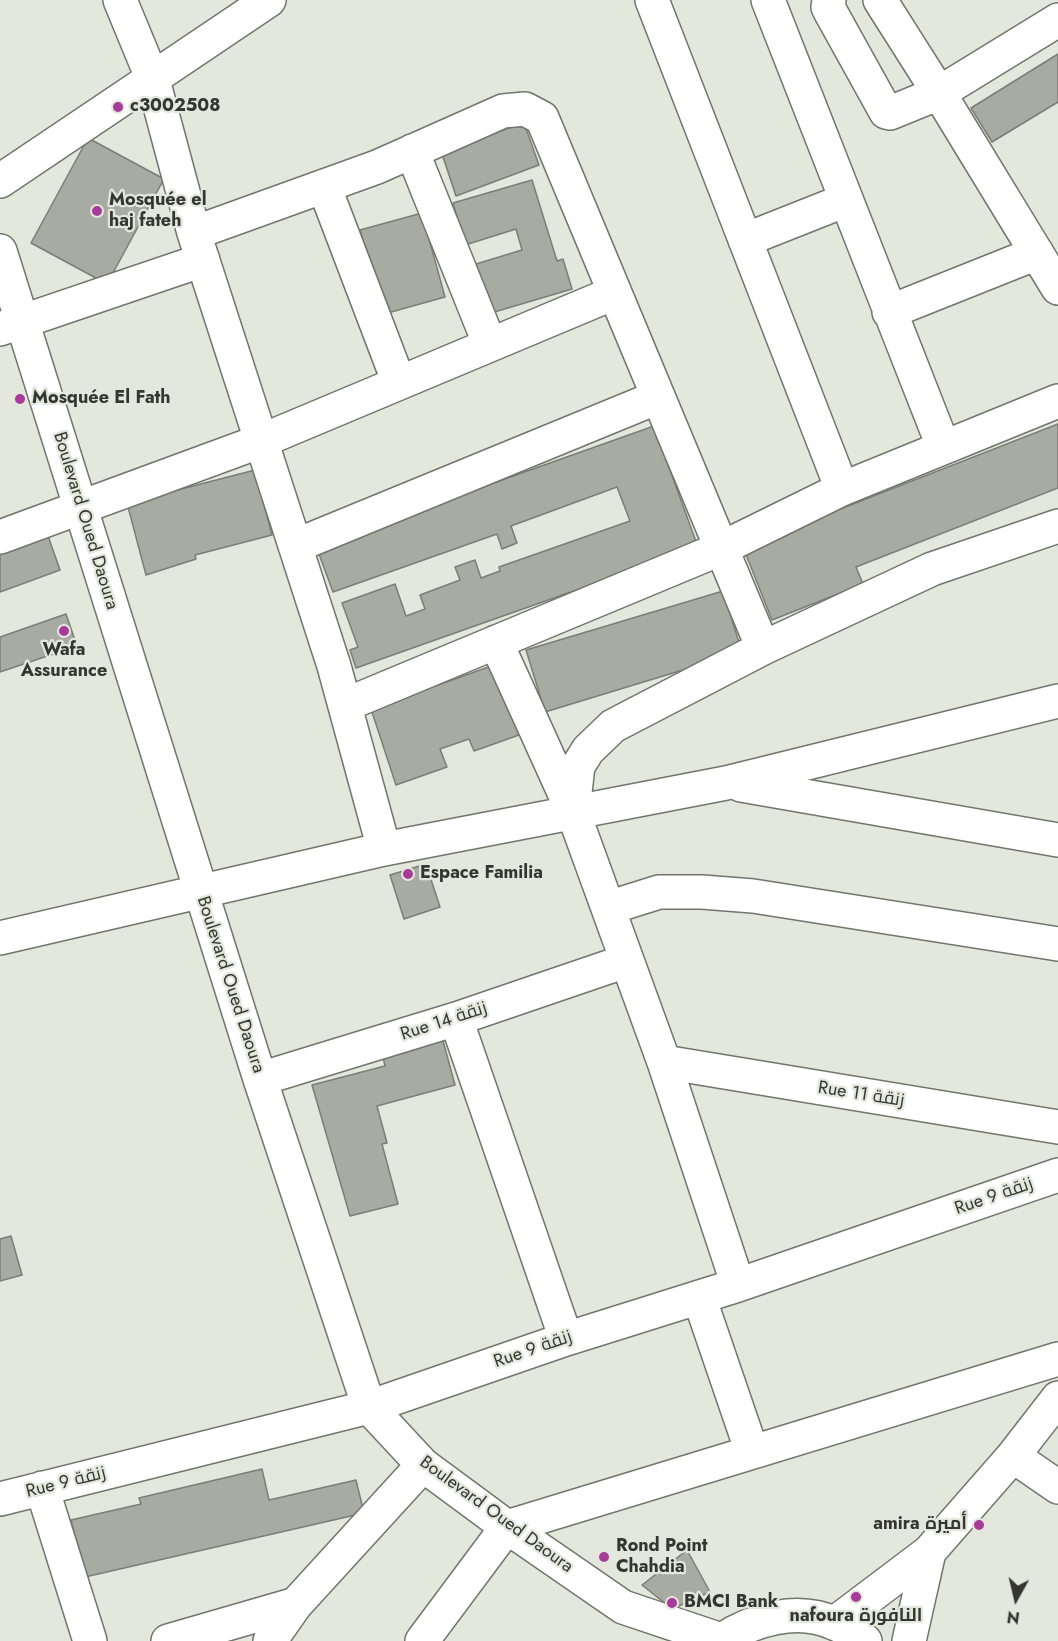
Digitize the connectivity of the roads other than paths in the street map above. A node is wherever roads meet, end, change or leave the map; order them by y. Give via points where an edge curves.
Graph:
1 (120, 0) edge
2 (269, 0) edge
3 (652, 0) edge
4 (768, 0) edge
5 (829, 0) edge
6 (880, 0) edge
7 (1058, 20) edge
8 (153, 80) junction
9 (939, 93) junction
10 (412, 151) junction
11 (0, 181) edge
12 (324, 186) junction
13 (846, 200) junction
14 (745, 240) junction
15 (198, 247) junction
16 (0, 251) edge
17 (1036, 253) junction
18 (1058, 288) edge
19 (614, 293) junction
20 (889, 312) junction
21 (12, 325) edge
22 (490, 345) junction
23 (399, 383) junction
24 (658, 398) junction
25 (1058, 400) edge
26 (261, 441) junction
27 (943, 446) junction
28 (842, 489) junction
29 (80, 507) junction
30 (1058, 526) edge
31 (0, 537) edge
32 (295, 546) junction
33 (720, 549) junction
34 (496, 642) junction
35 (763, 648) junction
36 (1058, 701) edge
37 (345, 705) junction
38 (726, 783) junction
39 (573, 812) junction
40 (1058, 840) edge
41 (384, 849) junction
42 (200, 891) junction
43 (608, 908) junction
44 (1, 935) edge
45 (1058, 944) edge
46 (626, 961) junction
47 (456, 1019) junction
48 (664, 1062) junction
49 (260, 1079) junction
50 (1058, 1127) edge
51 (1058, 1175) edge
52 (738, 1285) junction
53 (699, 1297) junction
54 (566, 1339) junction
55 (1058, 1359) edge
56 (1058, 1398) edge
57 (369, 1407) junction
58 (752, 1452) junction
59 (1012, 1456) junction
60 (423, 1465) junction
61 (1058, 1486) edge
62 (42, 1488) junction
63 (0, 1499) edge
64 (507, 1527) junction
65 (929, 1552) junction
66 (296, 1604) junction
67 (623, 1607) junction
68 (836, 1623) junction
69 (90, 1641) edge
70 (168, 1641) edge
71 (270, 1641) edge
72 (422, 1641) edge
73 (647, 1641) edge
74 (721, 1641) edge
75 (865, 1641) edge
76 (909, 1641) edge

1 - 8 street
2 - 8 street
3 - 14 street
4 - 13 street
5 - 9 street via 828,7 886,112 895,113
6 - 9 street
7 - 9 street
8 - 11 street
8 - 15 street
9 - 17 street
10 - 12 street
10 - 19 street via 503,111 525,109 542,118
10 - 22 street
12 - 15 street
12 - 23 street
13 - 14 street
13 - 20 street
14 - 28 street
15 - 21 street
15 - 26 street
16 - 21 street, Boulevard Oued Daoura
17 - 18 street
17 - 20 street
19 - 22 street
19 - 24 street
20 - 27 street
21 - 29 street, Boulevard Oued Daoura
22 - 23 street
23 - 26 street
24 - 32 street
24 - 33 street
25 - 27 street
26 - 29 street
26 - 32 street
27 - 28 street
28 - 33 street
29 - 31 street
29 - 42 street, Boulevard Oued Daoura
30 - 35 street via 932,569
32 - 37 street
33 - 34 street
33 - 35 street
34 - 37 street
34 - 39 street
35 - 39 street via 613,726 588,750 578,766
36 - 38 street
37 - 41 street
38 - 39 street
38 - 40 street
39 - 41 street
39 - 43 street
41 - 42 street
42 - 44 street
42 - 49 street, Boulevard Oued Daoura
43 - 45 street via 659,892 732,894
43 - 46 street
46 - 47 street, Rue 14 زنقة
46 - 48 street
47 - 49 street, Rue 14 زنقة
47 - 54 street
48 - 50 street, Rue 11 زنقة
48 - 52 street
49 - 57 street, Boulevard Oued Daoura
51 - 52 street, Rue 9 زنقة
52 - 53 street, Rue 9 زنقة
53 - 54 street, Rue 9 زنقة
53 - 58 street
54 - 57 street, Rue 9 زنقة
55 - 58 street
56 - 59 street
57 - 60 street, Boulevard Oued Daoura
57 - 62 street, Rue 9 زنقة
58 - 64 street
59 - 61 street
59 - 65 street
60 - 64 street, Boulevard Oued Daoura
60 - 66 street
62 - 63 street, Rue 9 زنقة
62 - 69 street
64 - 67 street, Boulevard Oued Daoura
64 - 72 street
65 - 68 street
65 - 76 street
66 - 70 street
66 - 71 street
67 - 73 street, Boulevard Oued Daoura
67 - 74 street, Boulevard Oued Daoura
68 - 74 street via 806,1616 776,1617 747,1625
68 - 75 street

